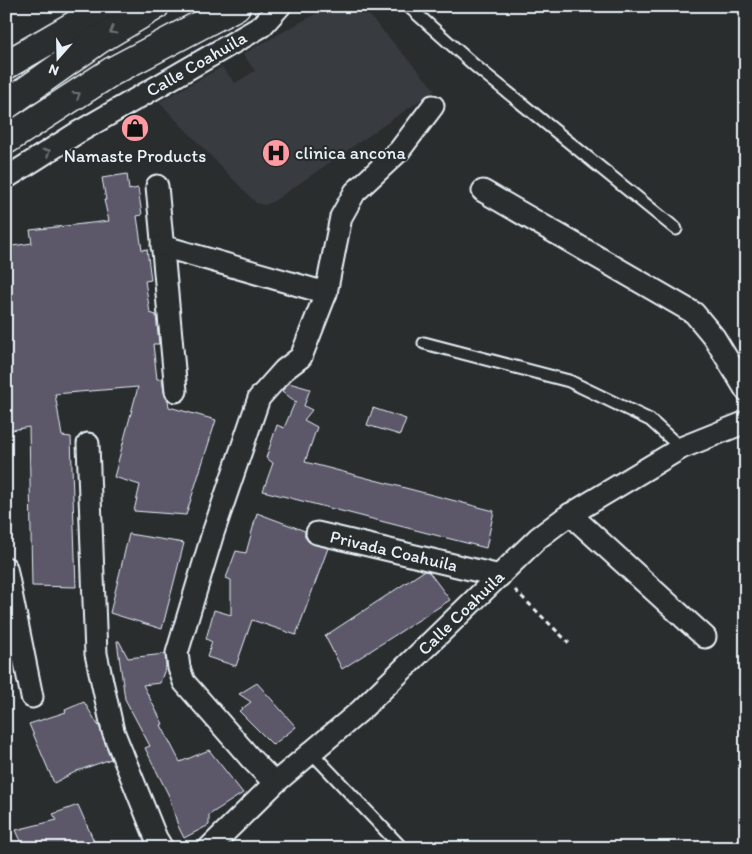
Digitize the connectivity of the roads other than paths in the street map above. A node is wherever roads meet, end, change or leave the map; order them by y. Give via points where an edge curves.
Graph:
1 (108, 6) edge
2 (155, 6) edge
3 (236, 6) edge
4 (280, 6) edge
5 (408, 6) edge
6 (6, 65) edge
7 (6, 105) edge
8 (433, 106) dead end
9 (6, 140) edge
10 (6, 178) edge
11 (157, 186) dead end
12 (483, 191) dead end
13 (676, 229) dead end
14 (162, 246) junction
15 (326, 293) junction
16 (424, 344) dead end
17 (746, 390) edge
18 (176, 391) dead end
19 (746, 422) edge
20 (88, 444) dead end
21 (681, 448) junction
22 (570, 514) junction
23 (317, 534) dead end
24 (6, 568) edge
25 (500, 576) junction
26 (705, 638) dead end
27 (32, 698) dead end
28 (312, 753) junction
29 (275, 783) junction
30 (219, 844) edge
31 (162, 848) edge
32 (402, 848) edge

1 - 6 main road
2 -> 7 main road via 98,40
9 -> 3 main road via 111,72
10 -> 4 street, Calle Coahuila via 262,26
5 - 13 lane via 474,65
8 - 15 street via 398,151 355,192 341,217
11 - 14 street
12 - 17 street via 694,313 714,337
14 - 15 street
14 - 18 street
15 - 29 street via 300,357 259,398 177,653 178,668 184,682
16 - 21 lane via 569,381 650,420
19 - 21 street, Calle Coahuila
20 - 31 street via 96,654 113,731
21 - 22 street, Calle Coahuila
22 - 25 street, Calle Coahuila via 538,538
22 - 26 street
23 - 25 street, Privada Coahuila
24 - 27 street
25 - 28 street, Calle Coahuila
28 - 29 street, Calle Coahuila
28 - 32 lane
29 - 30 street, Calle Coahuila

